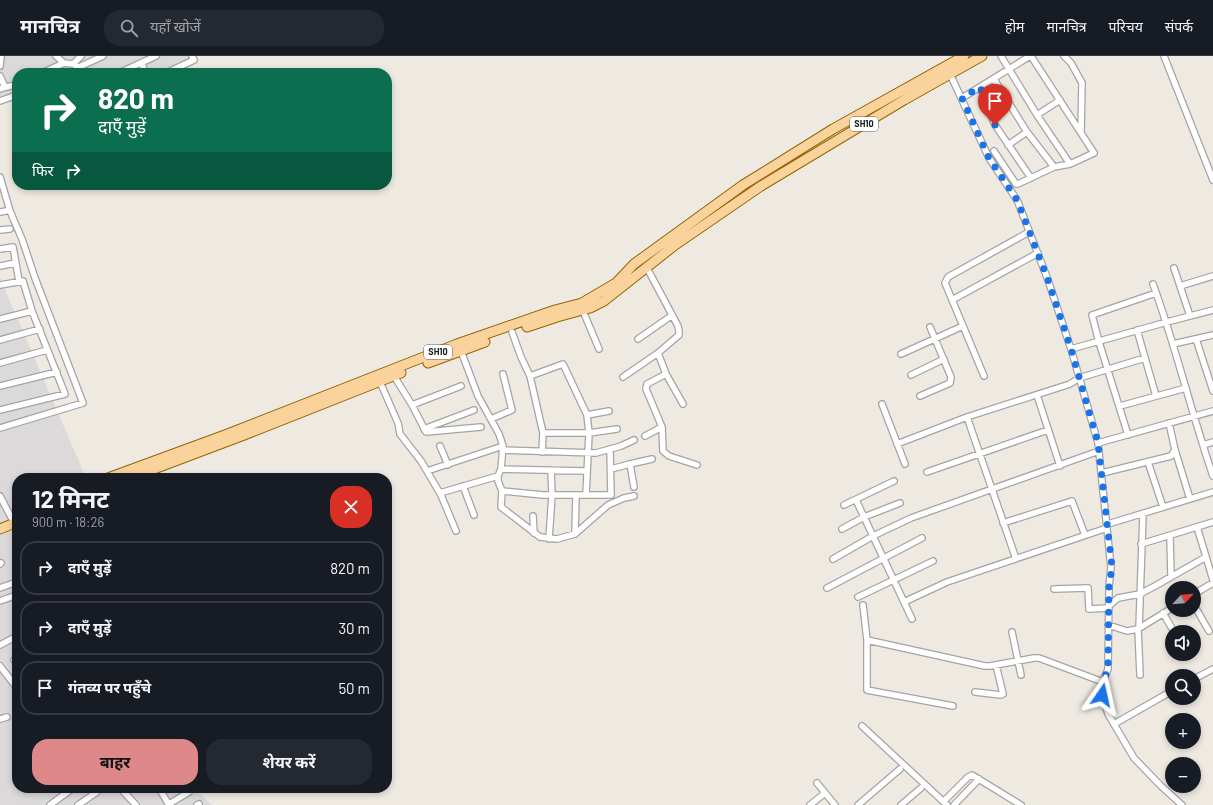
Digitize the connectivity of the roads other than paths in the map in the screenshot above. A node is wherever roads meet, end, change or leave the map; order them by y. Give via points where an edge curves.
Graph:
1 (1, 56) edge
2 (57, 56) edge
3 (81, 56) edge
4 (103, 56) edge
5 (156, 56) edge
6 (192, 56) edge
7 (982, 56) edge
8 (1001, 56) edge
9 (1030, 56) edge
10 (1064, 56) edge
11 (1164, 56) edge
12 (960, 57) edge
13 (64, 63) junction
14 (142, 63) junction
15 (73, 64) junction
16 (0, 66) edge
17 (79, 67) joint
18 (53, 68) edge
19 (130, 68) edge
20 (144, 68) edge
21 (177, 68) edge
22 (1009, 69) junction
23 (950, 74) junction
24 (0, 76) edge
25 (936, 77) junction
26 (994, 79) junction
27 (12, 87) edge
28 (980, 87) junction
29 (2, 88) edge
30 (12, 97) edge
31 (962, 98) junction
32 (1060, 100) junction
33 (0, 101) edge
34 (1037, 115) junction
35 (1027, 132) junction
36 (1081, 133) junction
37 (1008, 145) junction
38 (994, 151) dead end
39 (1070, 164) junction
40 (1054, 167) junction
41 (0, 177) edge
42 (1031, 178) junction
43 (1213, 180) edge
44 (10, 229) dead end
45 (0, 230) edge
46 (1029, 232) junction
47 (0, 249) edge
48 (1038, 253) junction
49 (16, 263) junction
50 (0, 266) edge
51 (647, 268) junction
52 (1174, 268) dead end
53 (1213, 276) edge
54 (19, 281) junction
55 (1153, 284) dead end
56 (0, 285) edge
57 (1180, 286) junction
58 (1156, 293) junction
59 (952, 300) junction
60 (1213, 310) edge
61 (32, 311) junction
62 (584, 311) junction
63 (671, 316) junction
64 (1190, 316) junction
65 (0, 319) edge
66 (1167, 322) junction
67 (963, 326) junction
68 (930, 327) dead end
69 (40, 329) junction
70 (1137, 330) junction
71 (512, 332) junction
72 (494, 335) junction
73 (1213, 335) edge
74 (638, 339) dead end
75 (936, 339) junction
76 (1196, 339) junction
77 (0, 340) edge
78 (1099, 342) junction
79 (1173, 344) junction
80 (599, 349) dead end
81 (1071, 349) junction
82 (47, 350) junction
83 (460, 350) junction
84 (658, 353) junction
85 (901, 354) dead end
86 (1145, 358) junction
87 (944, 359) junction
88 (0, 363) edge
89 (1108, 369) junction
90 (57, 372) junction
91 (503, 374) dead end
92 (666, 374) junction
93 (911, 375) dead end
94 (394, 376) junction
95 (530, 376) junction
96 (984, 376) dead end
97 (623, 377) dead end
98 (1079, 378) junction
99 (380, 382) junction
100 (0, 386) edge
101 (461, 386) dead end
102 (1186, 388) junction
103 (1213, 388) edge
104 (1037, 395) junction
105 (920, 396) dead end
106 (1156, 396) junction
107 (683, 404) dead end
108 (882, 404) dead end
109 (412, 405) junction
110 (1120, 406) junction
111 (0, 410) edge
112 (474, 410) dead end
113 (609, 411) dead end
114 (1213, 411) edge
115 (587, 415) junction
116 (1194, 416) junction
117 (967, 417) junction
118 (491, 419) junction
119 (1169, 423) junction
120 (481, 427) dead end
121 (662, 427) junction
122 (0, 428) edge
123 (424, 429) junction
124 (617, 429) dead end
125 (1048, 430) junction
126 (543, 432) junction
127 (589, 433) junction
128 (1128, 435) junction
129 (645, 436) dead end
130 (634, 440) dead end
131 (1213, 442) edge
132 (1098, 443) junction
133 (897, 444) junction
134 (1203, 445) junction
135 (440, 446) dead end
136 (503, 448) junction
137 (610, 449) junction
138 (1176, 450) junction
139 (1099, 451) junction
140 (542, 452) junction
141 (588, 453) junction
142 (980, 453) junction
143 (652, 459) dead end
144 (1148, 462) junction
145 (630, 464) junction
146 (905, 464) dead end
147 (448, 465) junction
148 (697, 465) dead end
149 (1060, 466) junction
150 (611, 468) junction
151 (1212, 468) edge
152 (501, 469) junction
153 (551, 470) junction
154 (586, 471) junction
155 (427, 472) junction
156 (927, 472) dead end
157 (1102, 472) junction
158 (122, 473) edge
159 (143, 473) edge
160 (498, 476) junction
161 (1213, 476) edge
162 (894, 481) dead end
163 (464, 486) junction
164 (634, 487) dead end
165 (992, 489) junction
166 (502, 491) junction
167 (1213, 492) edge
168 (440, 493) junction
169 (552, 495) junction
170 (576, 495) junction
171 (586, 495) junction
172 (0, 496) edge
173 (634, 496) dead end
174 (1190, 499) junction
175 (856, 500) junction
176 (900, 502) dead end
177 (844, 505) dead end
178 (1163, 507) junction
179 (12, 514) edge
180 (1143, 514) junction
181 (474, 515) dead end
182 (533, 516) dead end
183 (864, 517) junction
184 (12, 520) edge
185 (12, 521) edge
186 (1213, 522) edge
187 (1003, 523) junction
188 (0, 524) edge
189 (1107, 526) junction
190 (1197, 527) junction
191 (0, 529) edge
192 (842, 529) dead end
193 (456, 531) dead end
194 (534, 533) junction
195 (575, 534) junction
196 (1084, 535) junction
197 (873, 536) junction
198 (1170, 536) junction
199 (549, 538) junction
200 (922, 538) dead end
201 (1141, 544) junction
202 (1206, 557) junction
203 (883, 558) junction
204 (833, 559) dead end
205 (1016, 559) junction
206 (933, 561) dead end
207 (1171, 576) junction
208 (894, 580) junction
209 (1213, 580) edge
210 (1213, 583) edge
211 (12, 584) edge
212 (0, 588) edge
213 (827, 588) dead end
214 (1054, 589) dead end
215 (1201, 590) edge
216 (1140, 594) junction
217 (12, 597) edge
218 (858, 597) dead end
219 (0, 601) edge
220 (904, 602) junction
221 (863, 605) dead end
222 (1109, 607) junction
223 (1163, 613) joint
224 (1201, 617) edge
225 (912, 619) dead end
226 (1108, 625) junction
227 (1170, 625) edge
228 (1138, 628) junction
229 (1209, 631) dead end
230 (1012, 632) dead end
231 (12, 638) edge
232 (867, 640) junction
233 (1, 643) edge
234 (1018, 661) junction
235 (996, 665) junction
236 (0, 666) edge
237 (1213, 669) edge
238 (1021, 675) dead end
239 (1140, 675) dead end
240 (1201, 675) edge
241 (12, 681) edge
242 (1103, 682) junction
243 (975, 692) dead end
244 (1165, 696) edge
245 (953, 706) dead end
246 (7, 717) dead end
247 (0, 719) edge
248 (1114, 724) junction
249 (862, 726) dead end
250 (900, 769) dead end
251 (979, 779) junction
252 (817, 783) dead end
253 (921, 788) dead end
254 (66, 793) edge
255 (96, 793) edge
256 (125, 793) edge
257 (162, 793) edge
258 (187, 793) edge
259 (825, 793) junction
260 (945, 803) edge
261 (50, 805) edge
262 (78, 805) edge
263 (136, 805) edge
264 (169, 805) edge
265 (810, 805) edge
266 (835, 805) edge
267 (858, 805) edge
268 (901, 805) edge
269 (954, 805) edge
270 (1021, 805) edge
271 (1182, 805) edge

1 - 16 street
2 - 13 street
3 - 15 street
4 - 17 street
5 - 14 street
6 - 21 street via 194,60
7 - 23 main road, SH10
8 - 22 street
9 - 22 street
9 - 32 street
10 - 36 street via 1082,83
11 - 43 street
12 - 25 main road, SH10
13 - 15 street
13 - 18 street
14 - 19 street
14 - 20 street
15 - 17 street
22 - 26 street
22 - 34 street
23 - 25 main road, SH10
23 - 31 street
24 - 29 street
25 - 51 main road, SH10 via 904,100 761,186 675,245
25 - 72 main road, SH10 via 833,129 743,185 634,264 610,287 582,303 555,310
26 - 28 street
26 - 35 street
27 - 29 street
28 - 31 street
28 - 37 street via 995,125
30 - 33 street
31 - 46 street via 989,158 1017,200
32 - 34 street
32 - 36 street
34 - 39 street
35 - 37 street
35 - 40 street
36 - 39 street via 1094,153
37 - 42 street
38 - 42 street via 1016,184
39 - 40 street
40 - 42 street
41 - 122 street via 10,211 83,403
44 - 45 street
46 - 48 street
46 - 59 street via 948,276 945,283
47 - 49 street via 13,247
48 - 59 street
48 - 81 street
49 - 50 street
49 - 54 street
51 - 62 main road, SH10 via 604,301
51 - 63 street
52 - 57 street
53 - 57 street
54 - 56 street
54 - 61 street via 23,280
55 - 58 street
57 - 64 street
58 - 66 street
58 - 78 street via 1092,315
59 - 67 street
60 - 64 street
61 - 65 street
61 - 69 street
62 - 71 main road, SH10
62 - 80 street
63 - 74 street
63 - 84 street via 678,326 679,335
64 - 66 street
66 - 70 street
66 - 79 street
67 - 75 street
67 - 96 street
68 - 75 street
69 - 77 street
69 - 82 street
70 - 78 street
70 - 86 street
71 - 72 main road, SH10
71 - 95 street
72 - 83 main road, SH10
72 - 158 main road, SH10 via 457,344 225,436
73 - 76 street
75 - 85 street
75 - 87 street
76 - 79 street
76 - 103 street
78 - 81 street
78 - 89 street
79 - 102 street
81 - 98 street
82 - 88 street
82 - 90 street
83 - 94 main road, SH10
83 - 118 street via 478,396
84 - 92 street
84 - 97 street
86 - 89 street
86 - 106 street
87 - 93 street
87 - 105 street via 951,377 950,382
89 - 98 street
89 - 110 street
90 - 100 street
90 - 111 street via 65,394
91 - 118 street via 512,410
92 - 107 street
92 - 121 street via 647,384 646,389
94 - 99 main road, SH10
94 - 109 street
95 - 115 street via 564,365
95 - 126 street
98 - 104 street via 1070,384
98 - 132 street
99 - 155 street via 398,423 400,434
99 - 159 main road, SH10
101 - 109 street
102 - 106 street
102 - 116 street
104 - 117 street
104 - 125 street
106 - 110 street
108 - 133 street
109 - 123 street
110 - 128 street
112 - 123 street
113 - 115 street
114 - 116 street
115 - 127 street
116 - 119 street
116 - 134 street
117 - 133 street
117 - 142 street
118 - 136 street
119 - 128 street
119 - 138 street
120 - 123 street via 427,432
121 - 129 street
121 - 148 street via 663,452
124 - 127 street
125 - 142 street
125 - 149 street
126 - 127 street
126 - 140 street
127 - 141 street
128 - 132 street
130 - 137 street
131 - 134 street
132 - 139 street
133 - 146 street
134 - 151 street
135 - 147 street
136 - 140 street
136 - 147 street
136 - 152 street
137 - 141 street
137 - 150 street
138 - 144 street via 1171,456
138 - 174 street
139 - 149 street
139 - 157 street
140 - 141 street
141 - 154 street
142 - 156 street
142 - 165 street
143 - 145 street
144 - 157 street
144 - 178 street
145 - 150 street
145 - 164 street
147 - 155 street
149 - 165 street
150 - 171 street via 611,496
151 - 161 street
152 - 153 street
152 - 160 street
153 - 154 street
153 - 169 street
154 - 171 street
155 - 168 street
157 - 189 street
160 - 163 street
160 - 166 street
162 - 175 street
163 - 168 street
163 - 181 street
165 - 187 street
165 - 197 street via 911,518
166 - 169 street
166 - 194 street via 501,507
167 - 174 street
168 - 193 street
169 - 170 street
169 - 199 street
170 - 171 street
170 - 195 street
172 - 179 street
173 - 195 street via 608,505
174 - 178 street
175 - 177 street
175 - 183 street
176 - 183 street
178 - 180 street
180 - 189 street
180 - 201 street
182 - 194 street
183 - 192 street
183 - 197 street
184 - 188 main road
185 - 191 main road
186 - 190 street
187 - 196 street via 1072,501
187 - 205 street
189 - 196 street
189 - 222 street via 1112,567
190 - 198 street
190 - 202 street
194 - 199 street
195 - 199 street via 556,539
196 - 205 street
197 - 203 street
197 - 204 street
198 - 201 street
198 - 207 street
200 - 203 street
201 - 216 street
202 - 207 street
202 - 209 street
203 - 208 street
203 - 213 street
205 - 220 street via 947,582
206 - 208 street
207 - 216 street
208 - 218 street
208 - 220 street
210 - 215 street
211 - 212 street
214 - 222 street via 1088,588 1089,609
216 - 222 street via 1118,598
216 - 228 street
217 - 219 street
220 - 225 street
221 - 232 street
222 - 226 street
223 - 227 street
223 - 228 street
224 - 229 street
226 - 228 street via 1127,631
226 - 242 street via 1108,669
228 - 239 street
230 - 234 street
231 - 233 street
232 - 235 street via 985,666
232 - 245 street via 867,690
234 - 235 street
234 - 238 street
234 - 242 street via 1039,658
235 - 243 street via 1003,694
236 - 241 street
237 - 240 street
242 - 248 street via 1102,695
244 - 248 street
246 - 247 street
248 - 271 street via 1134,758
249 - 260 street
250 - 267 street
251 - 260 street via 970,776
251 - 269 street
251 - 270 street
252 - 259 street
253 - 268 street
254 - 261 street
255 - 262 street
256 - 263 street
257 - 264 street
258 - 264 street
259 - 265 street
259 - 266 street

